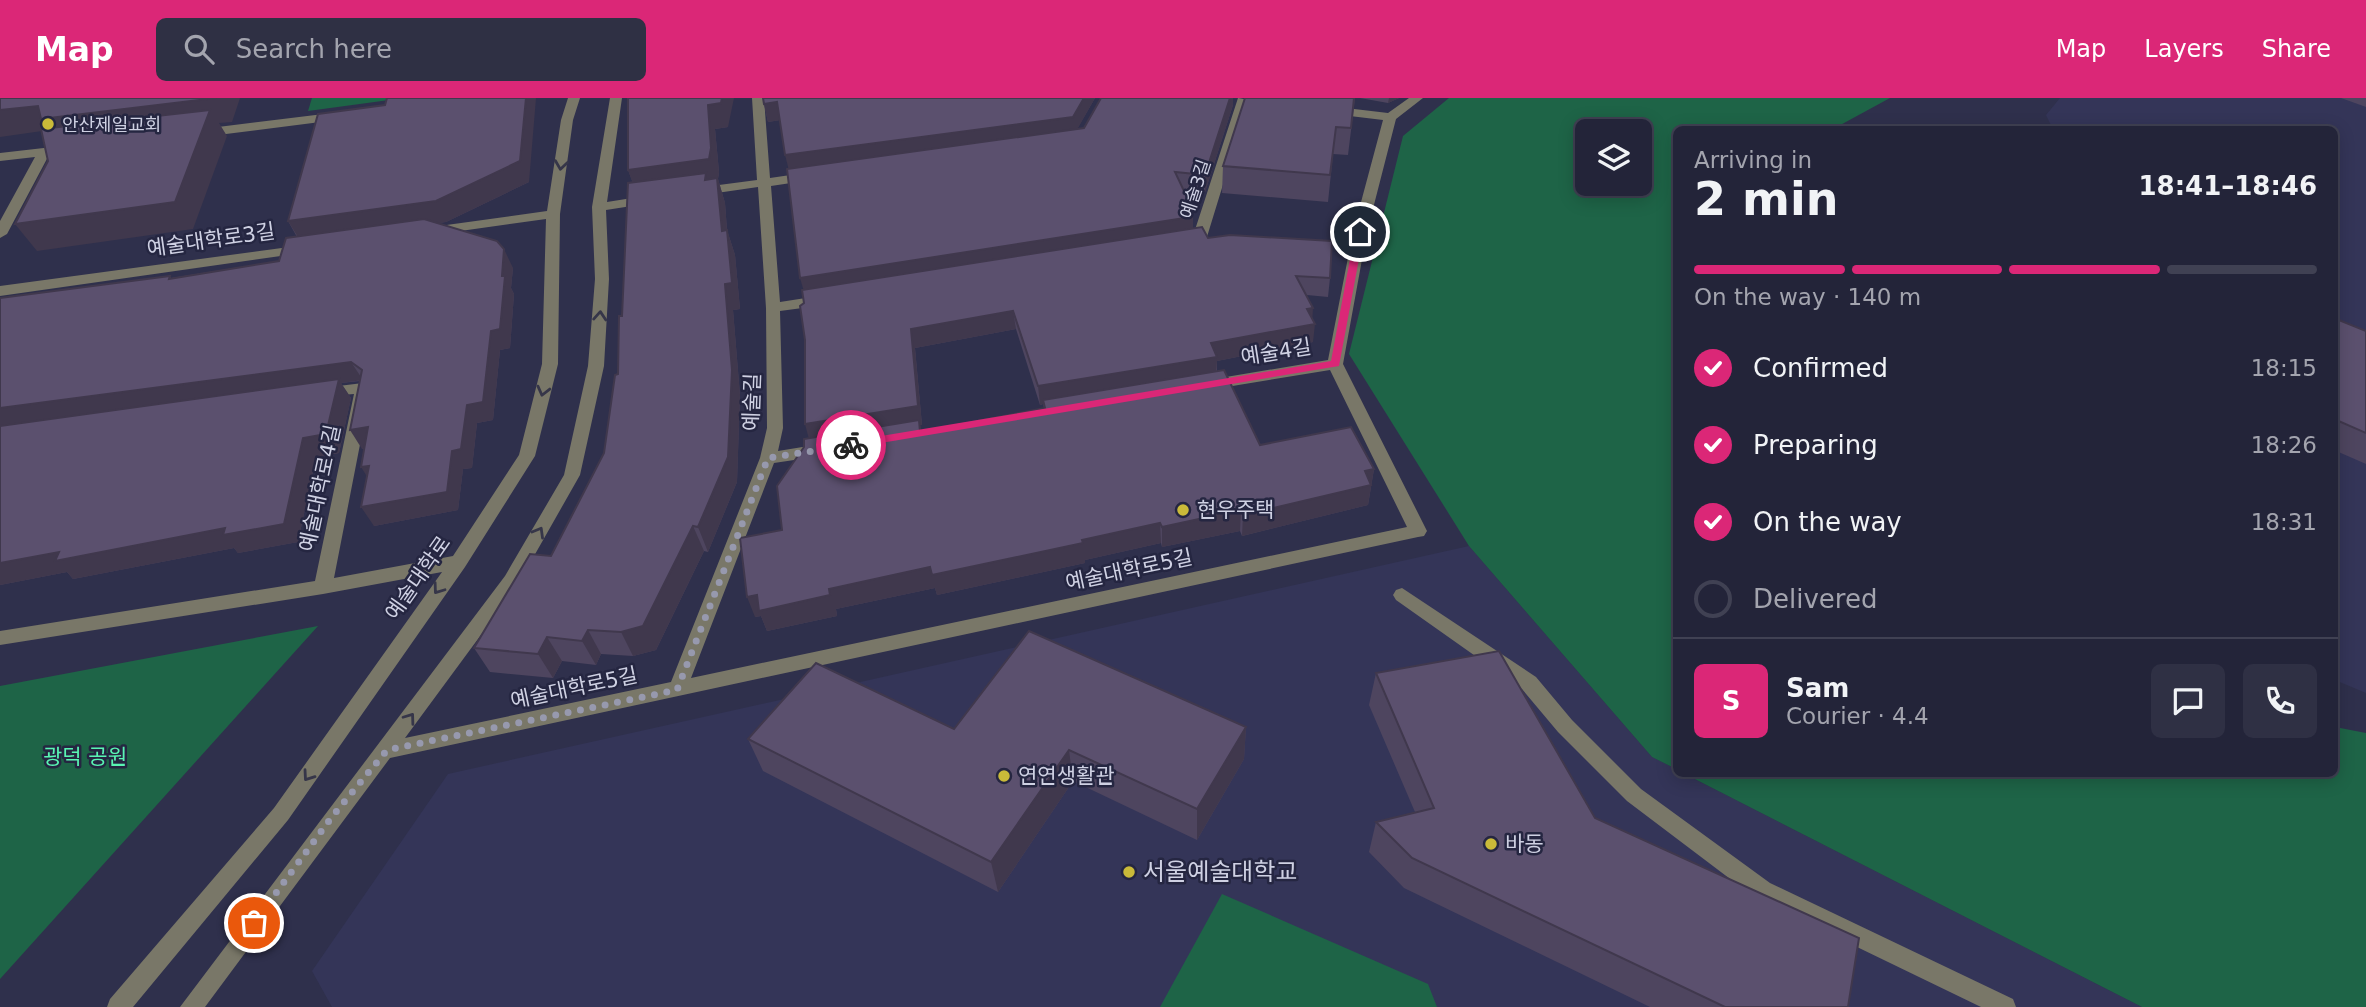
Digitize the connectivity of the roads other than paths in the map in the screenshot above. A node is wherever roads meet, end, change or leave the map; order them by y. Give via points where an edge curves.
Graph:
1 (574, 98) edge
2 (616, 98) edge
3 (758, 98) edge
4 (1225, 98) edge
5 (1417, 98) edge
6 (1310, 108) edge
7 (349, 115) edge
8 (1390, 117) junction
9 (183, 135) edge
10 (86, 147) edge
11 (44, 152) junction
12 (0, 157) edge
13 (819, 175) edge
14 (763, 182) junction
15 (599, 207) junction
16 (553, 214) junction
17 (415, 233) edge
18 (0, 234) edge
19 (1171, 244) edge
20 (318, 247) edge
21 (0, 291) edge
22 (842, 297) edge
23 (773, 309) junction
24 (1335, 364) junction
25 (1187, 388) edge
26 (309, 395) edge
27 (835, 447) edge
28 (768, 458) junction
29 (459, 562) junction
30 (323, 587) junction
31 (1402, 595) dead end
32 (0, 638) edge
33 (677, 690) junction
34 (387, 750) junction
35 (118, 1007) edge
36 (191, 1007) edge
37 (2005, 1007) edge

1 -> 16 street, 예술대학로
2 - 15 street
3 - 14 street, 예술길
4 - 19 street, 예술3길 via 1250,101 1199,240
5 - 8 street
6 - 8 street
7 - 9 street
8 - 24 street via 1360,232
10 - 11 street
11 - 12 street
11 - 18 street
13 - 14 street
14 - 15 street
14 - 23 street, 예술길
34 -> 15 street via 510,581 572,475 596,366 602,279
16 - 17 street
16 -> 29 street, 예술대학로 via 550,364 527,456
20 - 21 street, 예술대학로3길
22 - 23 street
23 - 28 street, 예술길 via 775,428
24 - 25 street, 예술4길
24 - 33 street, 예술대학로5길 via 1418,531
26 - 30 street, 예술대학로4길 via 363,388
27 - 28 street
28 - 33 street, 예술길
29 - 30 street
29 -> 35 street, 예술대학로 via 281,814
30 - 32 street
31 - 37 street via 1529,683 1634,796 1762,890
33 - 34 street, 예술대학로5길
34 - 36 street

